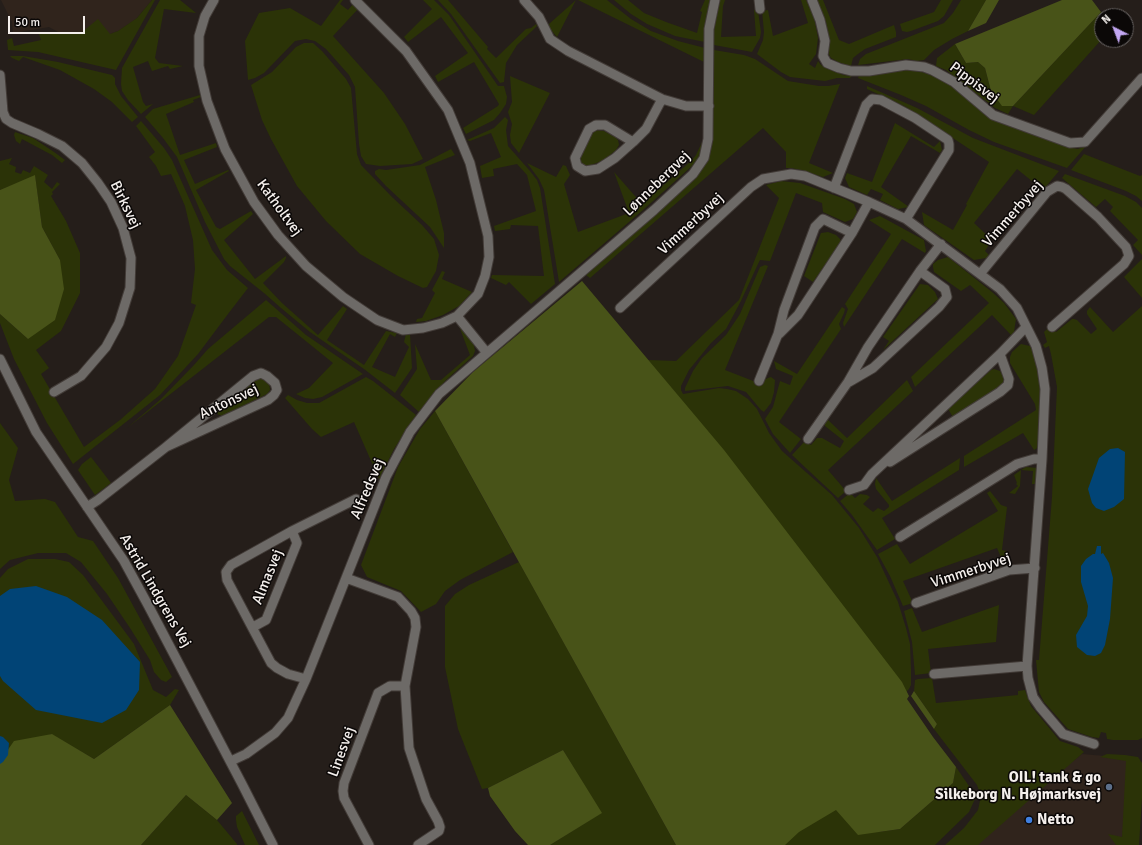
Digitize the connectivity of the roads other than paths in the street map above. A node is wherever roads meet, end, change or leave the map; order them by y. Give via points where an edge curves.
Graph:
1 (214, 0) edge
2 (355, 0) edge
3 (524, 0) edge
4 (715, 0) edge
5 (812, 0) edge
6 (0, 75) edge
7 (1142, 78) edge
8 (662, 99) junction
9 (709, 106) junction
10 (633, 142) junction
11 (834, 188) junction
12 (869, 202) junction
13 (906, 219) junction
14 (852, 233) junction
15 (941, 244) junction
16 (590, 265) joint
17 (920, 271) junction
18 (980, 274) junction
19 (620, 308) dead end
20 (457, 316) junction
21 (1026, 327) junction
22 (1052, 327) dead end
23 (778, 334) junction
24 (487, 353) junction
25 (1000, 354) junction
26 (0, 359) edge
27 (759, 381) dead end
28 (848, 382) junction
29 (54, 392) dead end
30 (808, 439) dead end
31 (166, 447) junction
32 (1042, 459) junction
33 (872, 474) junction
34 (849, 490) dead end
35 (356, 499) dead end
36 (87, 507) junction
37 (292, 531) junction
38 (900, 537) dead end
39 (1035, 568) junction
40 (346, 578) junction
41 (916, 603) dead end
42 (253, 627) junction
43 (1027, 666) junction
44 (934, 674) dead end
45 (306, 680) junction
46 (405, 686) junction
47 (1094, 744) dead end
48 (230, 761) junction
49 (273, 845) edge
50 (369, 845) edge
51 (418, 845) edge

1 - 20 street, Katholtvej via 205,16 199,36 199,66 207,101 227,153 254,202 278,235 306,266 343,298 377,320 403,330 423,328
2 - 20 street, Katholtvej via 406,50 448,110 470,164 488,236 488,257 485,276 478,294
3 - 8 street via 539,17 550,39 568,51
4 - 9 street, Lønnebergvej via 709,29
5 - 7 street, Pippisvej via 825,40 823,56 826,63 851,71 906,65 924,67 954,82 993,115 1070,143 1085,142
6 - 29 street, Birksvej via 3,112 6,118 62,146 82,163 111,202 123,228 131,258 130,288 122,319 106,347 81,376
8 - 9 street via 686,106
8 - 10 street via 646,129
9 - 16 street, Lønnebergvej via 708,140 704,158 693,174
10 - 10 street via 605,125 596,125 590,130 576,158 577,166 585,171 598,169
11 - 12 street, Vimmerbyvej
11 - 13 street via 866,105 872,99 881,100 915,118 948,140 949,144 948,150
11 - 19 street, Vimmerbyvej via 805,176 791,174 763,180 751,187
12 - 13 street, Vimmerbyvej
12 - 14 street
13 - 15 street, Vimmerbyvej
14 - 23 street via 798,315
14 - 23 street via 823,219 815,227 784,310
15 - 17 street
15 - 18 street, Vimmerbyvej
16 - 24 street, Alfredsvej
17 - 28 street via 862,356
17 - 28 street via 944,289 947,297 873,368
18 - 21 street, Vimmerbyvej via 1000,289 1017,308
18 - 22 street, Vimmerbyvej via 1047,192 1056,186 1066,189 1098,217 1126,247 1129,256 1124,264
20 - 24 street
21 - 25 street
21 - 32 street, Vimmerbyvej via 1036,346 1045,389
23 - 27 street
24 - 40 street, Alfredsvej via 439,394 410,432 386,476
25 - 33 street
25 - 33 street via 1009,379 1008,385
26 - 36 street, Astrid Lindgrens Vej via 36,432
28 - 30 street
31 - 31 street, Antonsvej via 252,376 262,373 275,383 277,390 268,400
31 - 36 street, Antonsvej
32 - 38 street via 1017,464
32 - 39 street, Vimmerbyvej
33 - 34 street via 864,485
35 - 37 street, Almasvej
36 - 48 street, Astrid Lindgrens Vej via 124,561
37 - 42 street, Almasvej via 297,542 266,620
37 - 42 street, Almasvej via 231,565 226,572 227,580
39 - 41 street, Vimmerbyvej via 1009,570
39 - 43 street, Vimmerbyvej
40 - 45 street, Alfredsvej
40 - 46 street via 398,597 415,618 416,627
42 - 45 street, Almasvej via 276,668
43 - 44 street
43 - 47 street, Vimmerbyvej via 1033,697 1051,721 1063,734
45 - 48 street, Alfredsvej via 288,718 275,733 246,754
46 - 50 street, Linesvej via 390,686 378,693 344,783 344,798
46 - 51 street via 409,748 426,798 440,827 439,831
48 - 49 street, Astrid Lindgrens Vej

